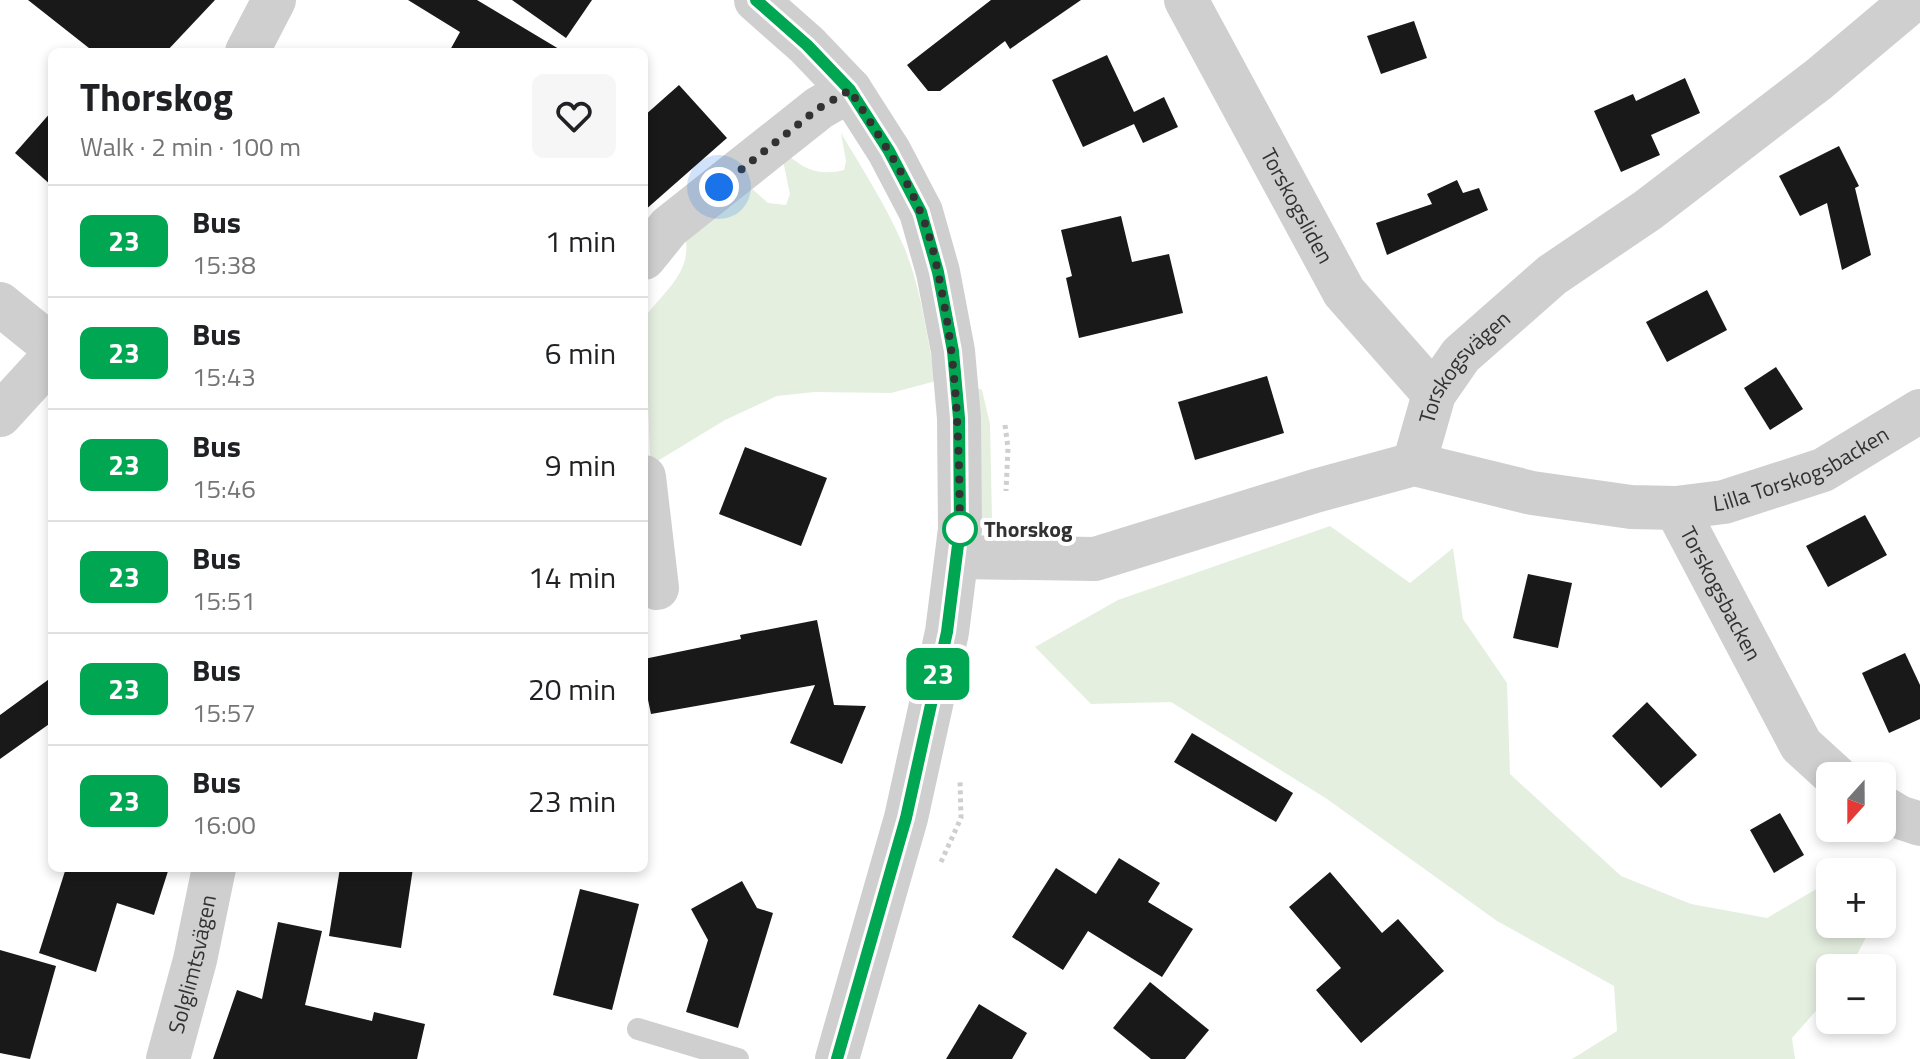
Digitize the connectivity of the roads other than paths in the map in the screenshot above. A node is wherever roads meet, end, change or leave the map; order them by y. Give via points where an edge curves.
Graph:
1 (274, 0) edge
2 (756, 0) edge
3 (1186, 0) edge
4 (1913, 0) edge
5 (249, 48) edge
6 (850, 90) junction
7 (648, 253) edge
8 (0, 304) edge
9 (48, 343) edge
10 (48, 362) edge
11 (1434, 394) junction
12 (1920, 411) edge
13 (0, 415) edge
14 (1414, 464) junction
15 (1676, 508) junction
16 (648, 511) edge
17 (957, 557) junction
18 (657, 588) dead end
19 (1820, 762) edge
20 (1896, 815) edge
21 (1920, 824) edge
22 (213, 872) edge
23 (638, 1029) dead end
24 (168, 1059) edge
25 (738, 1059) edge
26 (837, 1059) edge

1 - 5 street
2 - 6 street
3 - 11 street, Torskogsliden via 1344,292
4 - 11 street, Torskogsvägen via 1648,210 1552,275 1461,355
6 - 7 street via 819,108 669,227
6 - 17 street via 921,212 938,272 959,418
8 - 9 street
10 - 13 street
11 - 14 street, Torskogsvägen
12 - 15 street, Lilla Torskogsbacken via 1823,470 1724,502
14 - 15 street, Torskogsbacken via 1532,493
14 - 17 street via 1095,559
15 - 19 street, Torskogsbacken via 1801,745
16 - 18 street
17 - 26 street via 947,632 906,818
20 - 21 street
22 - 24 street, Solglimtsvägen
23 - 25 lane

